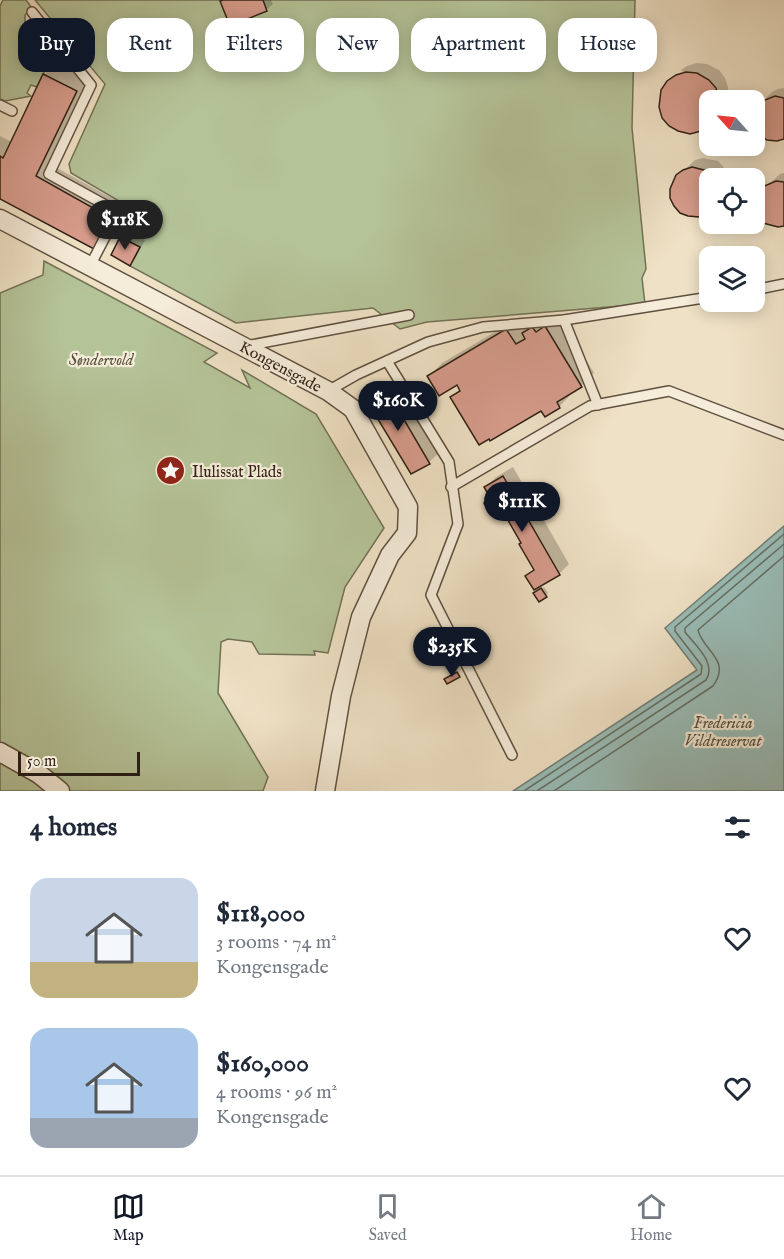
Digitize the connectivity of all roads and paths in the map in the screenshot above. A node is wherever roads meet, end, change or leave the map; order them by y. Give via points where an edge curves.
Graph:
1 (33, 12) dead end
2 (0, 105) edge
3 (12, 111) dead end
4 (0, 219) edge
5 (90, 266) junction
6 (784, 284) edge
7 (765, 288) edge
8 (699, 299) edge
9 (409, 315) dead end
10 (564, 320) junction
11 (244, 346) junction
12 (387, 361) junction
13 (328, 391) junction
14 (597, 405) junction
15 (784, 435) edge
16 (451, 487) junction
17 (0, 752) edge
18 (512, 755) dead end
19 (60, 791) edge
20 (325, 791) edge

1 - 5 lane via 91,85 49,174 118,212
2 - 3 lane
4 - 5 street, Kongensgade
5 - 11 street, Kongensgade
6 - 7 lane
8 - 10 lane
9 - 11 lane
10 - 12 lane via 483,327 428,342
10 - 14 lane
11 - 13 street, Kongensgade
12 - 13 lane
12 - 16 lane via 449,462
13 - 20 street, Kongensgade via 353,409 408,507 407,533 390,555 361,617 341,696
14 - 15 lane via 669,391
14 - 16 lane
16 - 18 lane via 458,524 431,595
17 - 19 street

